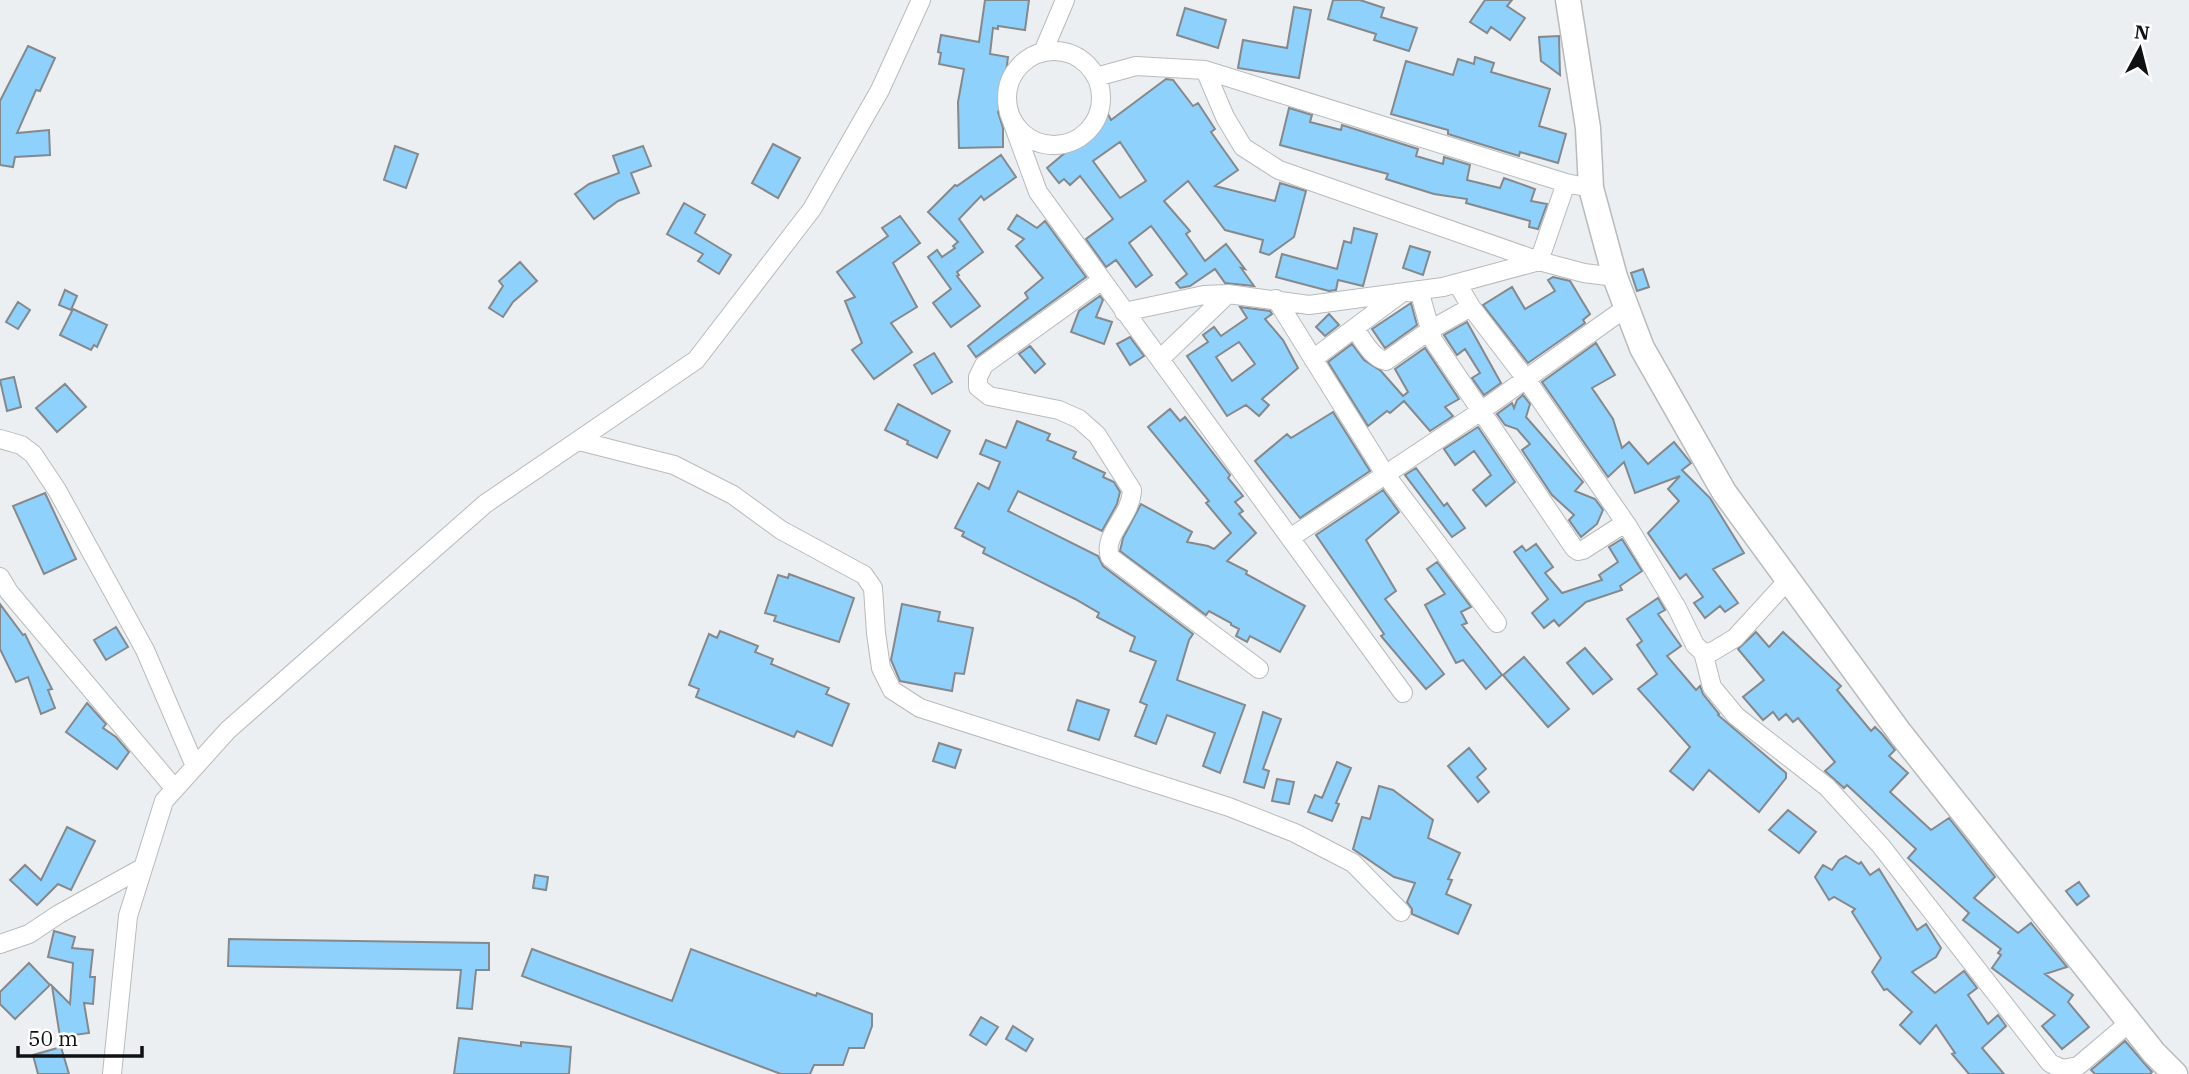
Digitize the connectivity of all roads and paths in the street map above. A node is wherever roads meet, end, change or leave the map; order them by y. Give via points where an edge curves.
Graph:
1 (921, 0) edge
2 (1065, 0) edge
3 (1568, 0) edge
4 (1043, 52) junction
5 (1205, 70) junction
6 (1096, 77) junction
7 (1009, 113) junction
8 (1566, 183) junction
9 (1591, 188) junction
10 (1539, 261) junction
11 (1615, 277) junction
12 (1102, 280) junction
13 (1457, 283) junction
14 (1410, 291) junction
15 (1228, 294) junction
16 (1276, 299) junction
17 (1471, 307) junction
18 (1627, 307) junction
19 (1124, 312) junction
20 (1355, 329) junction
21 (1430, 330) junction
22 (1160, 359) junction
23 (1313, 359) junction
24 (1526, 379) junction
25 (1481, 411) junction
26 (0, 439) edge
27 (579, 441) junction
28 (1385, 474) junction
29 (1625, 523) junction
30 (1290, 538) junction
31 (0, 577) edge
32 (1788, 580) junction
33 (1497, 623) dead end
34 (1703, 652) junction
35 (1259, 669) dead end
36 (1403, 693) dead end
37 (195, 766) junction
38 (175, 789) junction
39 (142, 868) junction
40 (1401, 912) dead end
41 (0, 944) edge
42 (2130, 1022) junction
43 (111, 1074) edge
44 (2175, 1074) edge

1 - 27 street via 880,90 812,209 696,360
2 - 4 street
3 - 9 street via 1588,128
4 - 6 street via 1074,55
4 - 7 street via 1028,58 1009,82
5 - 6 street via 1136,66
5 - 8 street
5 - 10 street via 1224,117 1243,147 1279,170
6 - 7 street via 1101,107 1086,134 1072,142 1035,141 1016,127
7 - 12 street via 1038,192
8 - 9 street
8 - 10 street
9 - 11 street
10 - 11 street
10 - 13 street
11 - 18 street
12 - 19 street
12 - 35 street via 984,365 978,387 989,396 1059,410 1080,419 1097,435 1132,490 1128,510 1108,541 1110,557
13 - 14 street
13 - 17 street
14 - 16 street via 1309,305
14 - 20 street
14 - 21 street
15 - 16 street
15 - 19 street
15 - 22 street
16 - 23 street
17 - 21 street
17 - 24 street
18 - 24 street
18 - 32 street via 1642,348 1724,492
19 - 22 street
20 - 21 street via 1381,361
20 - 23 street
21 - 25 street
22 - 30 street
23 - 28 street
24 - 25 street
24 - 29 street
25 - 28 street
25 - 29 street via 1577,551
26 - 37 street via 33,454 57,490 145,650
27 - 37 street via 485,504 228,730
27 - 40 street via 674,465 733,495 781,530 864,575 873,588 881,668 892,690 920,708 1295,832 1353,863
28 - 30 street
28 - 33 street
29 - 34 street
30 - 36 street
31 - 38 street
32 - 34 street via 1735,638 1710,653
32 - 42 street via 1900,733
34 - 42 street via 1712,687 1736,716 1827,787 1881,846 2050,1063 2062,1069 2078,1066
37 - 38 street
38 - 39 street via 164,801
39 - 41 street via 29,933
39 - 43 street via 128,916
42 - 44 street

